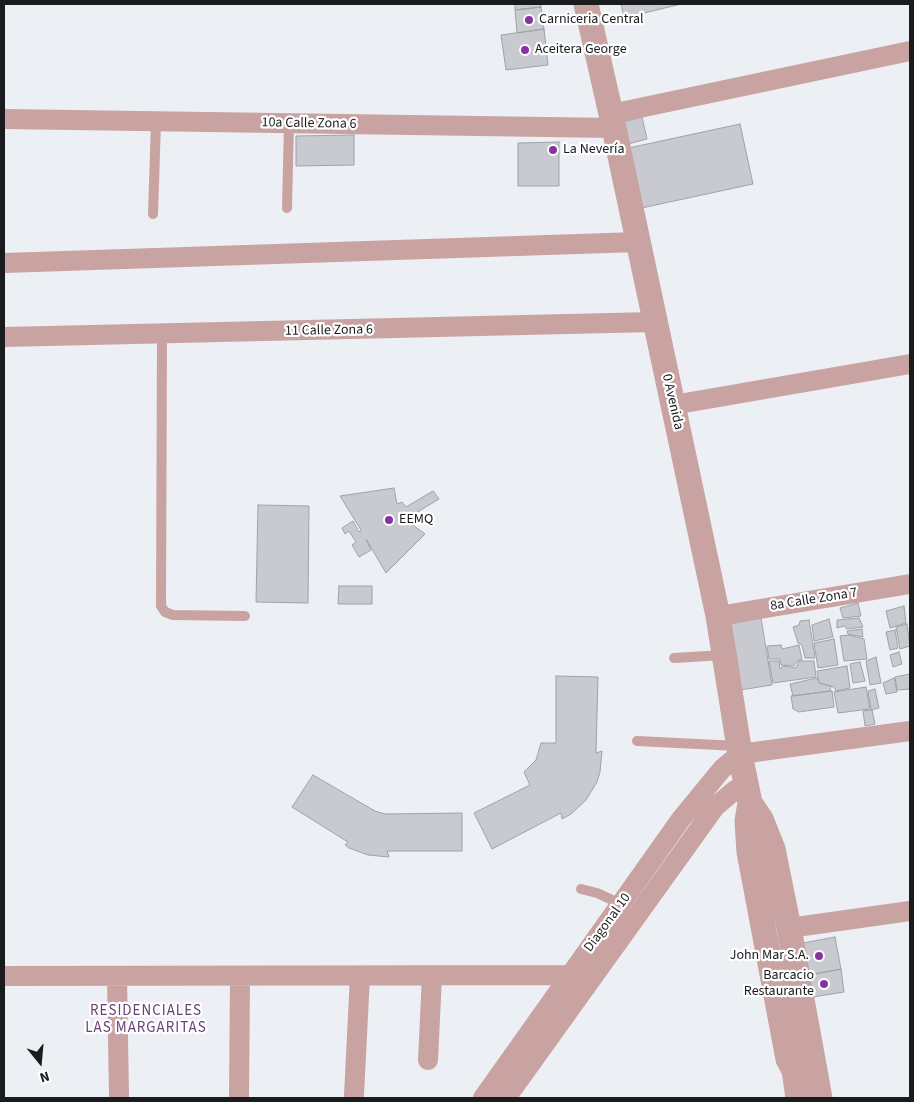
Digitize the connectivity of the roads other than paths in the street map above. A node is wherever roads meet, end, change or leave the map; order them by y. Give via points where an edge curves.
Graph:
1 (586, 4) edge
2 (910, 51) edge
3 (4, 119) edge
4 (613, 121) junction
5 (156, 122) junction
6 (289, 123) junction
7 (287, 208) dead end
8 (153, 214) dead end
9 (638, 242) junction
10 (4, 263) edge
11 (654, 322) junction
12 (162, 335) junction
13 (4, 337) edge
14 (910, 364) edge
15 (673, 405) junction
16 (910, 584) edge
17 (245, 616) dead end
18 (718, 616) junction
19 (725, 655) junction
20 (674, 658) dead end
21 (910, 731) edge
22 (637, 741) dead end
23 (739, 750) junction
24 (748, 794) junction
25 (581, 889) dead end
26 (621, 904) junction
27 (910, 911) edge
28 (789, 928) junction
29 (4, 976) edge
30 (118, 976) junction
31 (240, 976) junction
32 (360, 976) junction
33 (432, 976) junction
34 (578, 981) junction
35 (428, 1060) dead end
36 (354, 1095) dead end
37 (118, 1096) dead end
38 (239, 1097) edge
39 (483, 1098) edge
40 (506, 1098) edge
41 (798, 1098) edge
42 (820, 1098) edge

1 - 4 street, 0 Avenida
2 - 4 street, 10a Calle Zona 6
3 - 5 street, 10a Calle Zona 6
4 - 6 street, 10a Calle Zona 6
4 - 9 street, 0 Avenida
5 - 6 street, 10a Calle Zona 6
5 - 8 lane
6 - 7 lane
9 - 10 street
9 - 11 street, 0 Avenida
11 - 12 street, 11 Calle Zona 6
11 - 15 street, 0 Avenida
12 - 13 street, 11 Calle Zona 6
12 - 17 lane via 161,606 173,615
14 - 15 street
15 - 18 street, 0 Avenida
16 - 18 street, 8a Calle Zona 7
18 - 19 street, 0 Avenida
19 - 20 lane
19 - 23 street, 0 Avenida
21 - 23 street
22 - 23 lane
23 - 24 street, 0 Avenida
23 - 26 street, Diagonal 10 via 681,819
24 - 28 street via 768,834
24 - 34 street, Diagonal 10 via 735,790 715,807
24 - 41 street via 749,852
25 - 26 lane
26 - 34 street, Diagonal 10
27 - 28 street
28 - 42 street
29 - 30 street
30 - 31 street
30 - 37 street
31 - 32 street
31 - 38 street
32 - 33 street
32 - 36 street
33 - 34 street
33 - 35 street
34 - 39 street, Diagonal 10
34 - 40 street, Diagonal 10

